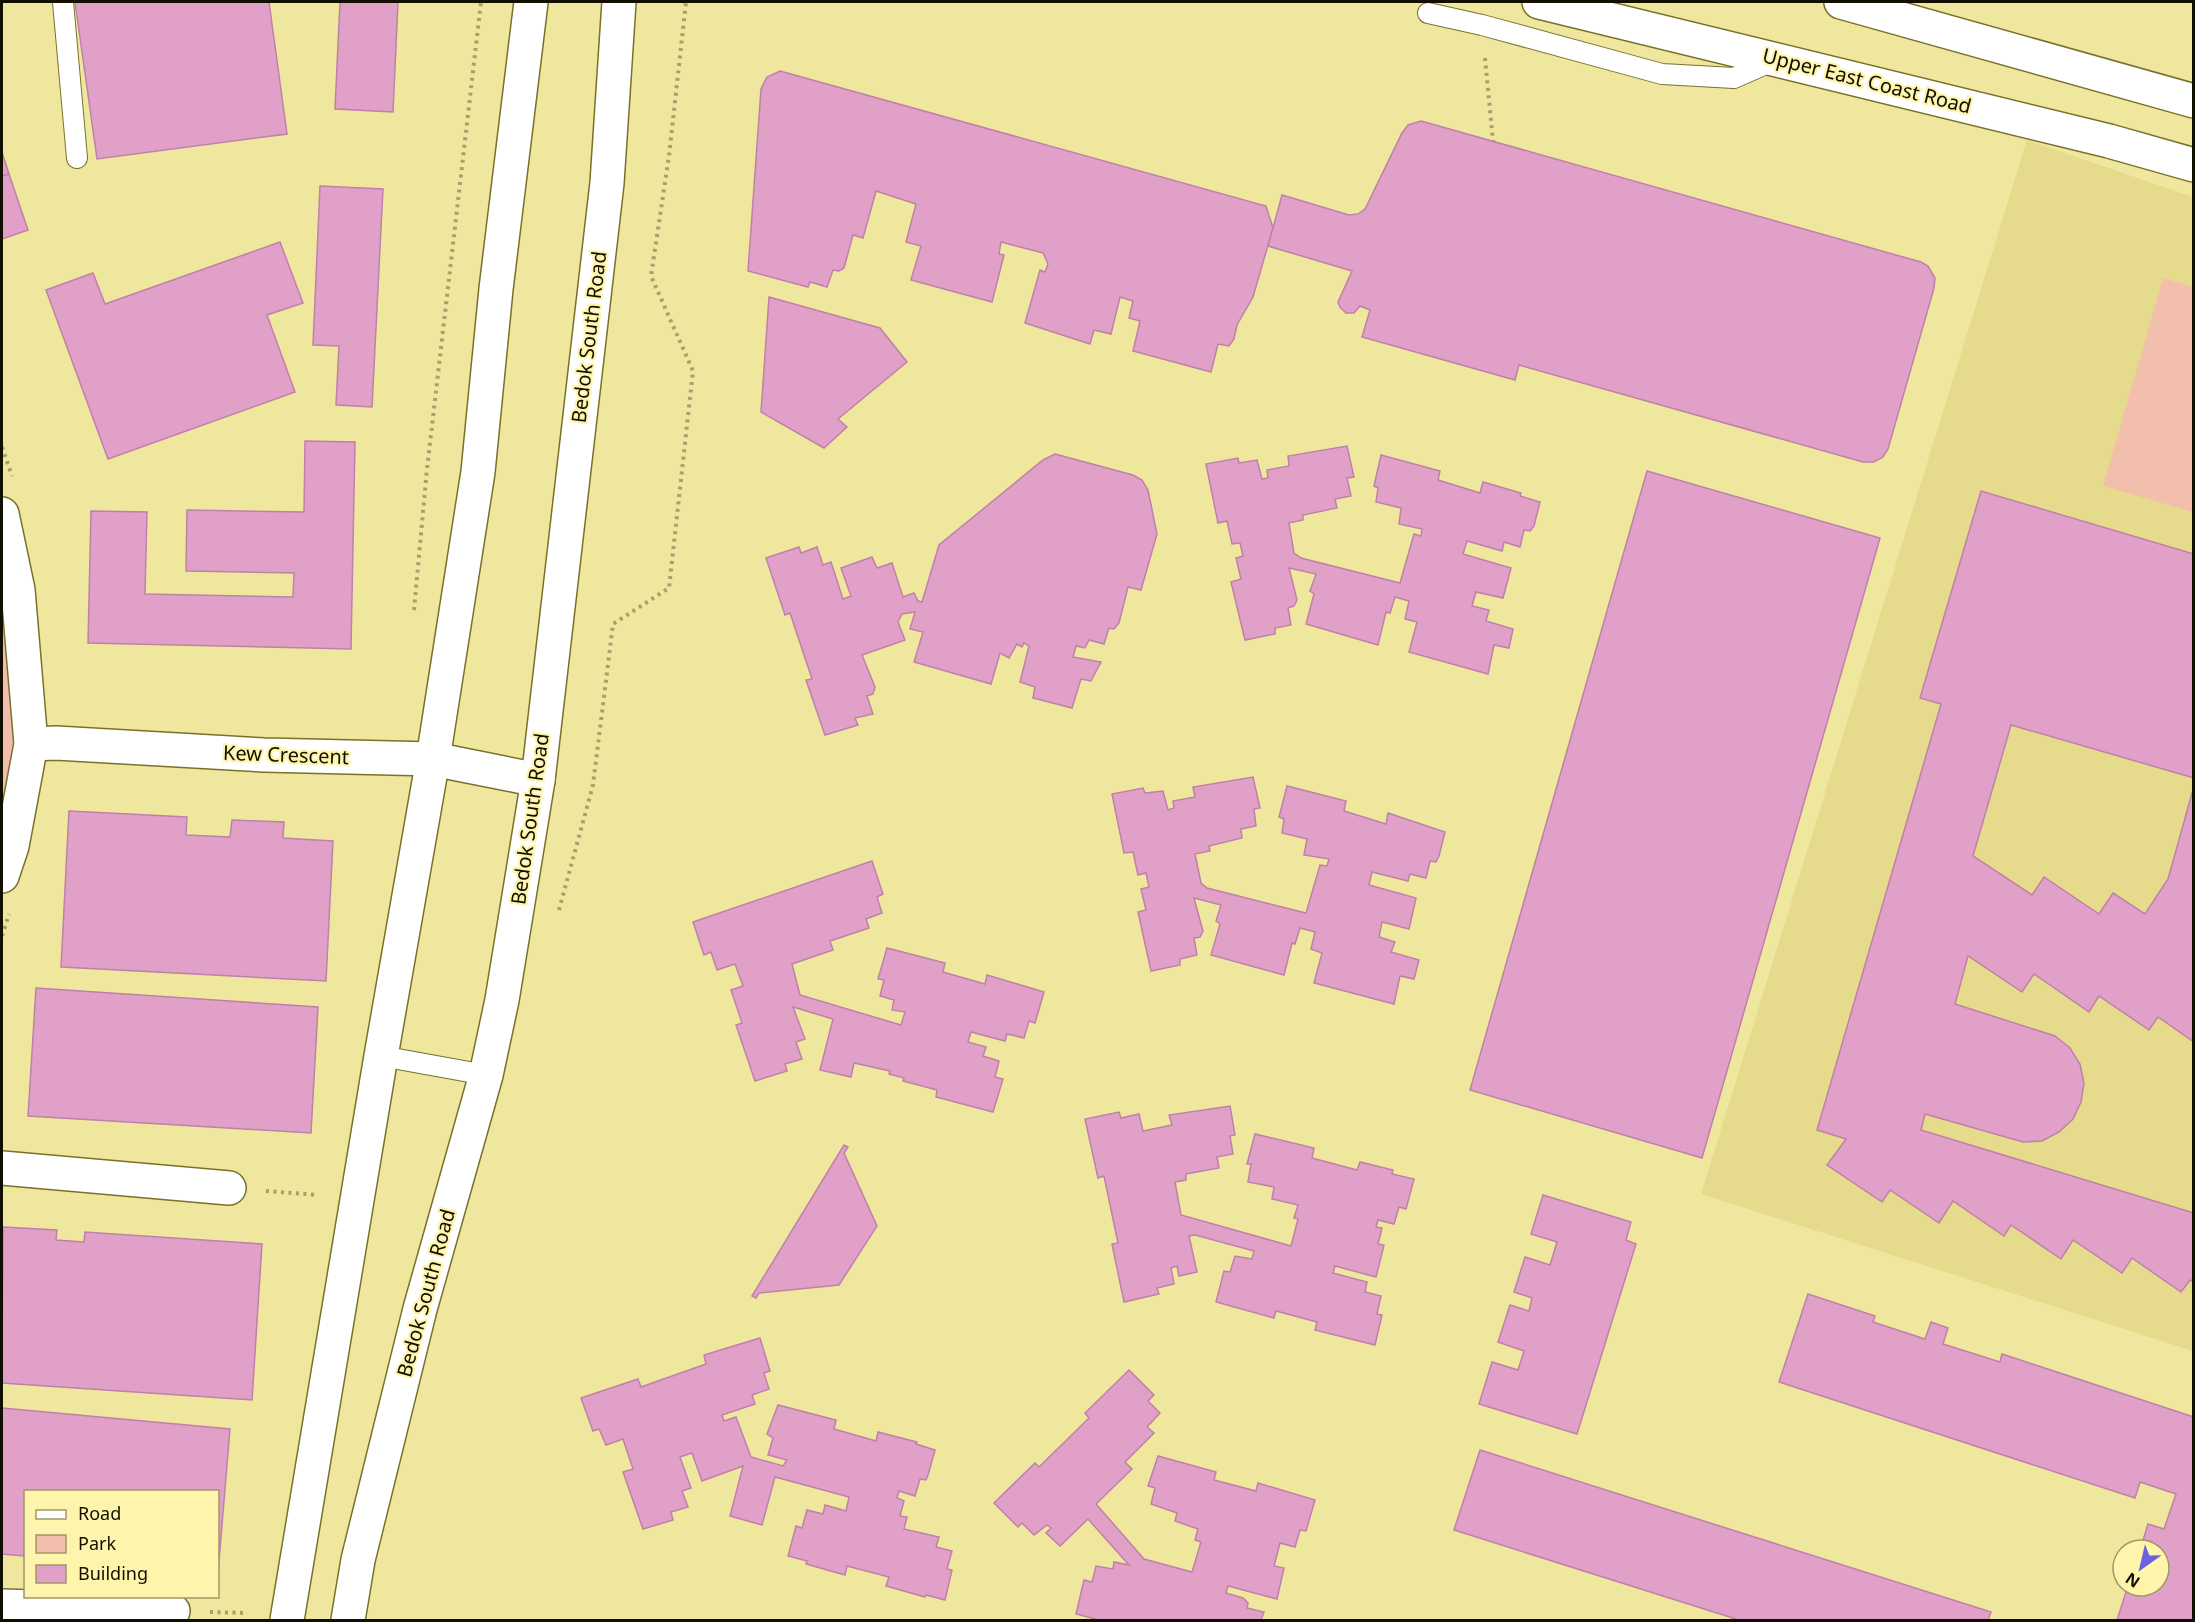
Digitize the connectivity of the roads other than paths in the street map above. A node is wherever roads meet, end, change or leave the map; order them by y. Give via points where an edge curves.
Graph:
1 (63, 2) edge
2 (531, 2) edge
3 (619, 2) edge
4 (1539, 2) edge
5 (1841, 2) edge
6 (1428, 13) dead end
7 (1777, 59) junction
8 (2193, 101) edge
9 (77, 158) dead end
10 (2193, 165) edge
11 (2, 514) edge
12 (31, 744) junction
13 (433, 759) junction
14 (538, 780) junction
15 (2, 876) edge
16 (381, 1056) junction
17 (486, 1075) junction
18 (2, 1168) edge
19 (229, 1188) road end
20 (2, 1606) edge
21 (173, 1611) road end
22 (272, 1617) edge
23 (348, 1620) edge

1 - 9 lane
2 - 13 main road via 478,472
3 - 14 main road, Bedok South Road via 607,183
4 - 7 main road, Upper East Coast Road
5 - 8 main road
6 - 7 lane via 1662,74 1734,78
7 - 10 main road, Upper East Coast Road
11 - 12 main road via 18,590
12 - 13 main road, Kew Crescent
12 - 15 main road via 16,827
13 - 14 main road, Kew Crescent
13 - 16 main road
14 - 17 main road, Bedok South Road
16 - 17 lane
16 - 22 main road
17 - 23 main road, Bedok South Road via 420,1309 358,1560
18 - 19 main road
20 - 21 main road

